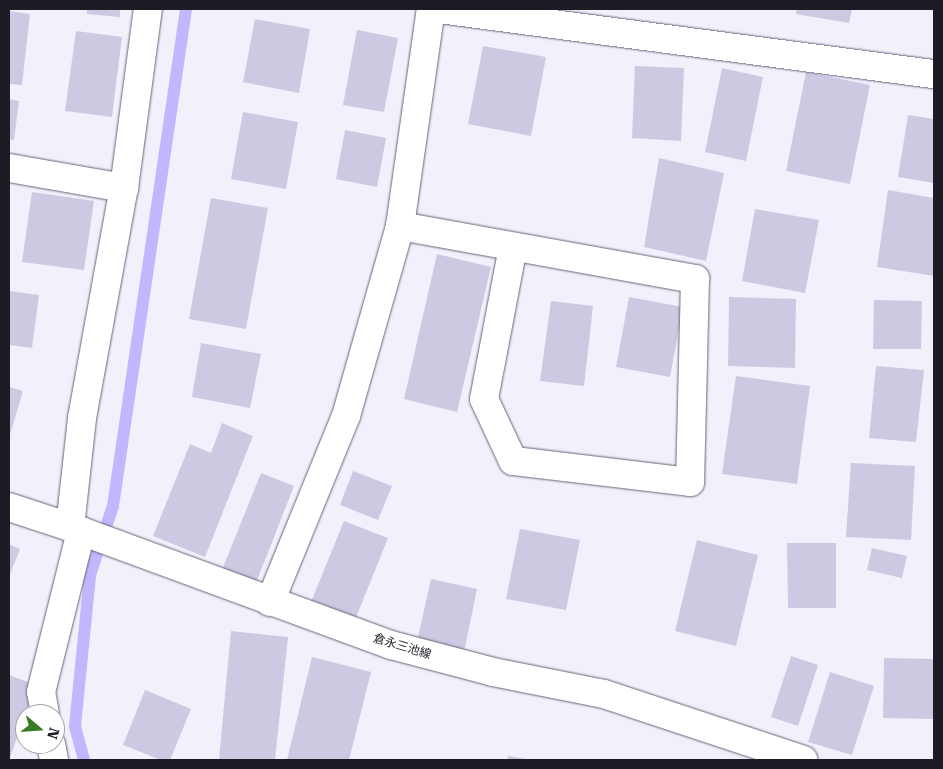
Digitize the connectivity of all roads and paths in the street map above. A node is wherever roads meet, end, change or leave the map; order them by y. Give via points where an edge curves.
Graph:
1 (148, 9) edge
2 (431, 9) edge
3 (439, 9) edge
4 (934, 74) edge
5 (9, 168) edge
6 (124, 188) junction
7 (400, 226) junction
8 (513, 247) junction
9 (9, 507) edge
10 (76, 529) junction
11 (270, 602) junction
12 (43, 704) edge
13 (803, 760) edge

1 - 6 street
2 - 7 street
3 - 4 street
5 - 6 street
6 - 10 street via 82,418
7 - 8 street
7 - 11 street via 346,416
8 - 8 street via 695,279 690,482 513,461 484,399
9 - 10 street, 倉永三池線
10 - 11 street, 倉永三池線
10 - 12 street via 41,692
11 - 13 street, 倉永三池線 via 391,645 494,672 604,694

